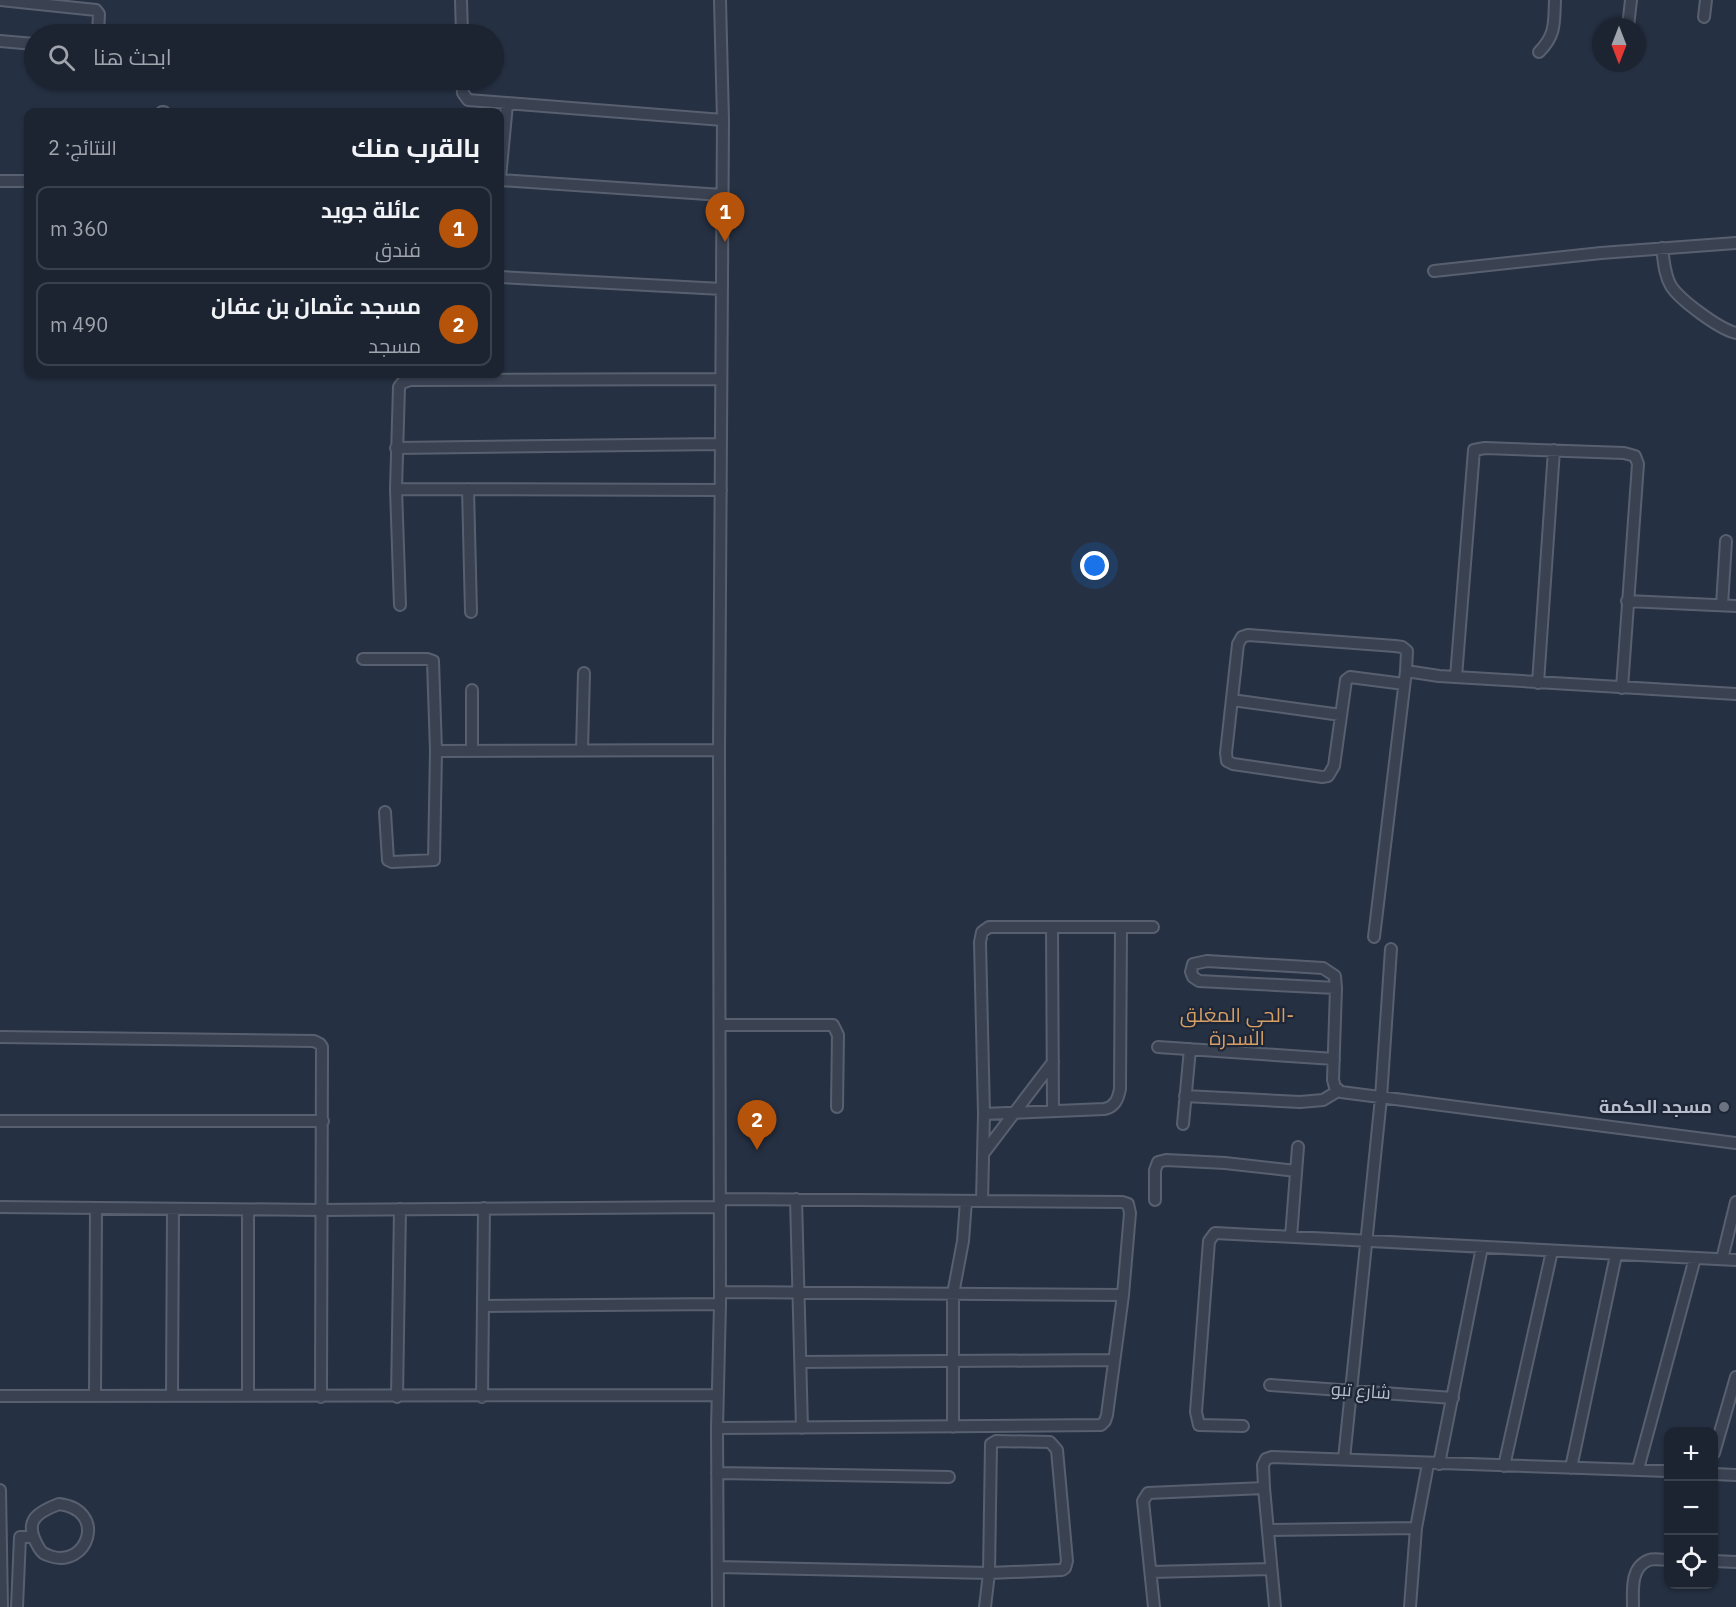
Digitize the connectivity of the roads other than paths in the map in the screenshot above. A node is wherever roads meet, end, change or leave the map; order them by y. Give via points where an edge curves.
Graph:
1 (0, 0) edge
2 (461, 0) edge
3 (720, 0) edge
4 (1555, 0) edge
5 (1631, 0) edge
6 (1706, 0) edge
7 (1704, 17) dead end
8 (1629, 18) edge
9 (98, 24) edge
10 (462, 24) edge
11 (0, 41) edge
12 (24, 43) edge
13 (1539, 52) dead end
14 (462, 90) edge
15 (507, 104) junction
16 (723, 120) junction
17 (504, 136) edge
18 (504, 179) edge
19 (0, 181) edge
20 (24, 181) edge
21 (722, 195) junction
22 (1736, 243) edge
23 (1662, 248) junction
24 (1434, 270) dead end
25 (504, 277) edge
26 (722, 290) junction
27 (1736, 333) edge
28 (721, 379) junction
29 (721, 444) junction
30 (396, 448) junction
31 (1554, 450) junction
32 (396, 489) junction
33 (468, 489) junction
34 (720, 490) junction
35 (1726, 541) dead end
36 (1627, 601) junction
37 (400, 605) dead end
38 (1722, 605) junction
39 (1736, 606) edge
40 (471, 612) dead end
41 (363, 659) dead end
42 (1406, 671) junction
43 (584, 673) dead end
44 (1456, 677) junction
45 (1538, 683) junction
46 (1404, 684) junction
47 (1622, 688) junction
48 (472, 690) dead end
49 (1736, 694) edge
50 (1232, 700) junction
51 (1341, 715) junction
52 (582, 750) junction
53 (719, 750) junction
54 (436, 751) junction
55 (472, 751) junction
56 (385, 812) dead end
57 (1052, 927) junction
58 (1121, 927) junction
59 (1153, 927) dead end
60 (1374, 937) dead end
61 (1391, 949) dead end
62 (1336, 988) junction
63 (720, 1025) junction
64 (0, 1037) edge
65 (1158, 1047) dead end
66 (1190, 1049) junction
67 (1334, 1059) junction
68 (1053, 1061) junction
69 (1338, 1091) junction
70 (1185, 1096) junction
71 (1381, 1098) junction
72 (837, 1107) dead end
73 (1053, 1110) junction
74 (1015, 1112) junction
75 (984, 1114) junction
76 (0, 1121) edge
77 (323, 1121) junction
78 (1183, 1124) dead end
79 (1736, 1143) edge
80 (1298, 1147) dead end
81 (984, 1154) junction
82 (1296, 1171) junction
83 (796, 1199) junction
84 (1155, 1200) dead end
85 (966, 1201) junction
86 (982, 1201) junction
87 (1736, 1202) edge
88 (720, 1203) junction
89 (0, 1207) edge
90 (96, 1208) junction
91 (484, 1208) junction
92 (173, 1209) junction
93 (400, 1209) junction
94 (248, 1210) junction
95 (321, 1210) junction
96 (1291, 1237) junction
97 (1367, 1242) junction
98 (1482, 1247) junction
99 (1552, 1251) junction
100 (1616, 1255) junction
101 (1695, 1258) junction
102 (1722, 1259) junction
103 (1736, 1260) edge
104 (799, 1294) junction
105 (953, 1294) junction
106 (1123, 1295) junction
107 (720, 1298) junction
108 (483, 1306) junction
109 (1114, 1360) junction
110 (801, 1362) junction
111 (953, 1362) junction
112 (1736, 1377) edge
113 (1270, 1385) dead end
114 (1353, 1391) junction
115 (718, 1395) junction
116 (0, 1396) edge
117 (96, 1396) junction
118 (172, 1396) junction
119 (248, 1396) junction
120 (321, 1397) junction
121 (397, 1397) junction
122 (482, 1397) junction
123 (1453, 1398) junction
124 (1243, 1426) dead end
125 (953, 1427) junction
126 (717, 1428) junction
127 (802, 1428) junction
128 (1718, 1436) edge
129 (1344, 1459) junction
130 (1434, 1464) junction
131 (1504, 1466) junction
132 (1571, 1468) junction
133 (1638, 1469) junction
134 (1664, 1471) edge
135 (717, 1473) junction
136 (1718, 1474) edge
137 (1736, 1475) edge
138 (949, 1477) dead end
139 (1264, 1488) junction
140 (0, 1490) edge
141 (1416, 1528) junction
142 (1269, 1530) junction
143 (1, 1537) edge
144 (20, 1537) junction
145 (32, 1537) junction
146 (1664, 1560) edge
147 (1718, 1561) edge
148 (1736, 1562) edge
149 (718, 1567) junction
150 (1271, 1569) junction
151 (1151, 1572) junction
152 (989, 1573) junction
153 (2, 1607) edge
154 (17, 1607) edge
155 (718, 1607) edge
156 (985, 1607) edge
157 (1154, 1607) edge
158 (1275, 1607) edge
159 (1410, 1607) edge
160 (1633, 1607) edge

1 - 9 street via 96,10
2 - 10 street
3 - 16 street
4 - 13 street via 1551,38
5 - 8 street
6 - 7 street
11 - 12 street
14 - 15 street via 468,100
15 - 16 street
15 - 17 street
16 - 21 street
18 - 21 street
19 - 20 street
21 - 26 street
22 - 23 street
23 - 24 street
23 - 27 street via 1667,277 1675,291 1715,324
25 - 26 street
26 - 28 street
28 - 29 street
28 - 30 street via 410,380 402,383 398,393
29 - 30 street
29 - 34 street
30 - 32 street
31 - 36 street via 1624,453 1637,458
31 - 44 street via 1481,448 1474,452
31 - 45 street
32 - 33 street
32 - 37 street
33 - 34 street
33 - 40 street
34 - 53 street
35 - 38 street
36 - 38 street
36 - 47 street
38 - 39 street
41 - 54 street via 433,661
42 - 44 street
42 - 46 street
42 - 50 street via 1407,653 1402,646 1245,635 1238,644
43 - 52 street
44 - 45 street
45 - 47 street
46 - 51 street via 1348,677
46 - 60 street
47 - 49 street
48 - 55 street
50 - 51 street
50 - 51 street via 1227,761 1276,771 1330,775
52 - 53 street
52 - 55 street
53 - 63 street
54 - 55 street
54 - 56 street via 434,860 389,861
57 - 58 street
57 - 68 street
57 - 75 street via 989,927 982,932
58 - 59 street
58 - 73 street via 1119,1096 1109,1108
61 - 71 street
62 - 62 street via 1335,976 1323,968 1207,961 1193,964 1191,972 1199,981
62 - 67 street
63 - 72 street via 832,1025 838,1035
63 - 88 street
64 - 77 street via 318,1041 322,1047
65 - 66 street
66 - 67 street
66 - 70 street
67 - 69 street via 1333,1083
68 - 73 street
68 - 74 street
69 - 70 street via 1323,1100 1300,1102
69 - 71 street
70 - 78 street
71 - 79 street
71 - 97 street
73 - 74 street
74 - 75 street
74 - 81 street
75 - 81 street
76 - 77 street
77 - 95 street
80 - 82 street
81 - 86 street
82 - 84 street via 1166,1160 1158,1162 1155,1170
82 - 96 street
83 - 85 street
83 - 88 street
83 - 104 street
85 - 86 street
85 - 105 street
86 - 106 street via 1128,1204
87 - 102 street
88 - 91 street
88 - 107 street
89 - 90 street
90 - 92 street
90 - 117 street
91 - 93 street
91 - 108 street
92 - 94 street
92 - 118 street
93 - 95 street
93 - 121 street
94 - 95 street
94 - 119 street
95 - 120 street
96 - 97 street
96 - 124 street via 1220,1232 1209,1241 1197,1421 1199,1425
97 - 98 street
97 - 114 street
98 - 99 street
98 - 123 street
99 - 100 street
99 - 131 street
100 - 101 street
100 - 132 street
101 - 102 street
101 - 133 street
102 - 103 street
104 - 105 street
104 - 107 street
104 - 110 street
105 - 106 street
105 - 111 street
106 - 109 street
107 - 108 street
107 - 115 street
108 - 122 street
109 - 111 street
109 - 125 street via 1107,1415 1101,1425
110 - 111 street
110 - 127 street
111 - 125 street
112 - 128 street
113 - 114 street, شارع تبو
114 - 123 street, شارع تبو
114 - 129 street
115 - 122 street
115 - 126 street
116 - 117 street
117 - 118 street
118 - 119 street
119 - 120 street
120 - 121 street
121 - 122 street
123 - 130 street
125 - 127 street
126 - 127 street
126 - 135 street
129 - 130 street
129 - 139 street via 1266,1459
130 - 131 street
130 - 141 street
131 - 132 street
132 - 133 street
133 - 134 street
135 - 138 street
135 - 149 street
136 - 137 street
139 - 142 street
139 - 151 street via 1148,1493 1143,1501
140 - 143 street
141 - 142 street
141 - 159 street
142 - 150 street
143 - 144 street
143 - 153 street
144 - 145 street
144 - 154 street
145 - 145 street via 42,1553 59,1559 76,1554 87,1540 88,1527 84,1515 71,1505 59,1504 42,1511 33,1522
146 - 160 street via 1650,1560 1638,1568 1633,1583
147 - 148 street
149 - 152 street
149 - 155 street
150 - 151 street
150 - 158 street
151 - 157 street
152 - 152 street via 991,1444 1050,1442 1057,1450 1067,1565 1062,1570
152 - 156 street

